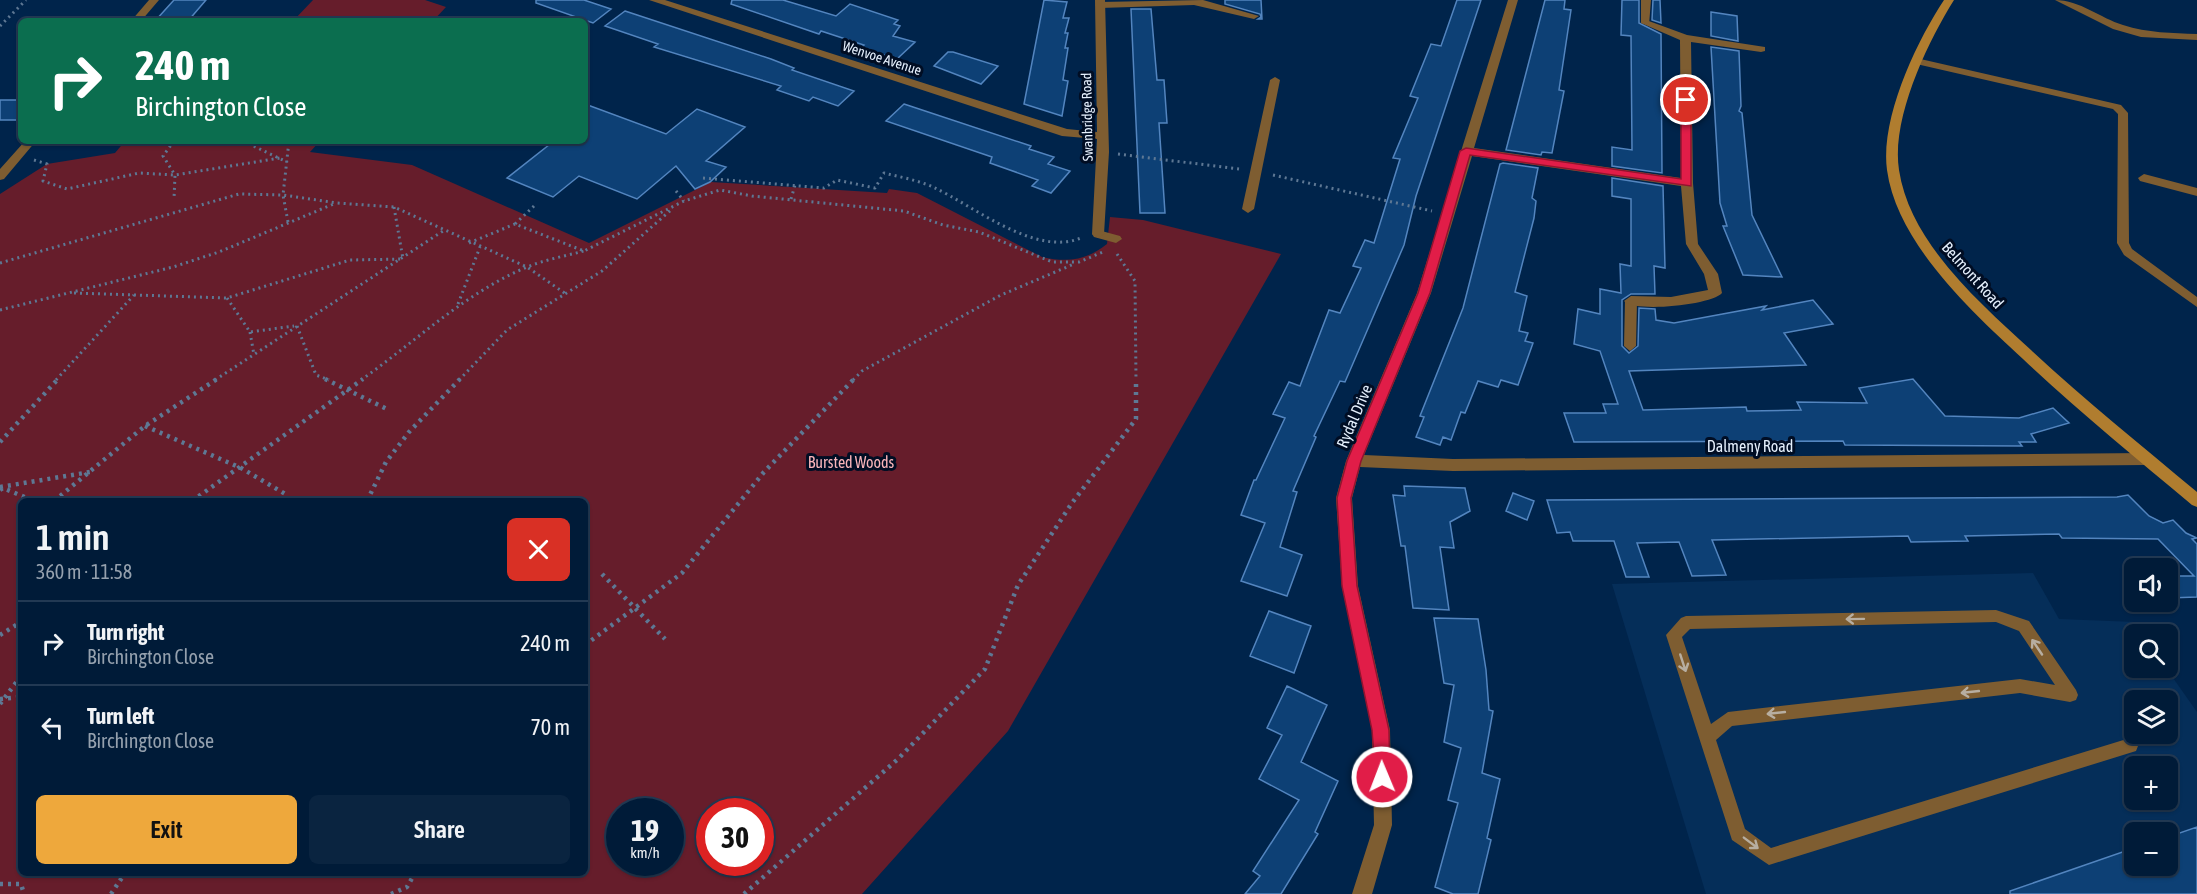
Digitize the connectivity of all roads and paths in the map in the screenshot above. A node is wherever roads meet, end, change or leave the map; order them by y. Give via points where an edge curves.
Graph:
1 (26, 0) edge
2 (154, 0) edge
3 (654, 0) edge
4 (1513, 0) edge
5 (1646, 0) edge
6 (1949, 0) edge
7 (2060, 0) edge
8 (1198, 1) edge
9 (1100, 2) edge
10 (1254, 16) dead end
11 (139, 18) edge
12 (1646, 22) joint
13 (0, 26) edge
14 (2197, 37) edge
15 (1685, 38) junction
16 (1761, 49) dead end
17 (1916, 61) junction
18 (1275, 80) dead end
19 (1102, 136) junction
20 (29, 144) edge
21 (172, 144) edge
22 (250, 144) edge
23 (290, 144) edge
24 (1466, 151) junction
25 (1103, 152) junction
26 (18, 156) junction
27 (280, 158) junction
28 (287, 162) junction
29 (1256, 171) junction
30 (175, 175) junction
31 (0, 176) edge
32 (703, 178) dead end
33 (2144, 178) dead end
34 (1687, 183) junction
35 (795, 185) junction
36 (676, 191) dead end
37 (2197, 192) edge
38 (283, 195) junction
39 (174, 199) dead end
40 (791, 199) junction
41 (684, 201) junction
42 (337, 203) junction
43 (534, 206) dead end
44 (394, 207) junction
45 (1248, 209) dead end
46 (1449, 214) junction
47 (288, 222) junction
48 (515, 224) junction
49 (444, 230) junction
50 (1085, 234) dead end
51 (1098, 234) joint
52 (1116, 238) dead end
53 (469, 243) junction
54 (480, 248) junction
55 (584, 251) junction
56 (403, 259) junction
57 (1079, 262) junction
58 (0, 263) edge
59 (527, 267) junction
60 (67, 293) junction
61 (134, 294) junction
62 (566, 294) junction
63 (227, 298) junction
64 (1631, 301) joint
65 (2197, 303) edge
66 (458, 305) junction
67 (0, 310) edge
68 (297, 326) junction
69 (250, 332) junction
70 (1630, 346) dead end
71 (254, 356) junction
72 (347, 388) junction
73 (387, 409) dead end
74 (145, 426) junction
75 (0, 442) edge
76 (2146, 459) junction
77 (1354, 461) junction
78 (241, 468) junction
79 (91, 472) junction
80 (1, 488) edge
81 (287, 495) dead end
82 (26, 498) edge
83 (58, 498) edge
84 (196, 498) edge
85 (368, 498) edge
86 (2197, 501) edge
87 (602, 574) dead end
88 (634, 607) junction
89 (18, 624) edge
90 (0, 635) edge
91 (665, 639) dead end
92 (588, 643) edge
93 (18, 680) edge
94 (18, 698) edge
95 (1, 701) edge
96 (1707, 737) junction
97 (2130, 746) dead end
98 (123, 876) edge
99 (413, 876) edge
100 (0, 884) edge
101 (24, 894) edge
102 (111, 894) edge
103 (391, 894) edge
104 (744, 894) edge
105 (1362, 894) edge

1 - 13 path
2 - 11 lane
3 - 19 street, Wenvoe Avenue via 1066,133
4 - 24 street, Rydal Drive
5 - 12 lane
6 - 17 street, Belmont Road
7 - 14 street via 2117,27 2145,35
8 - 9 lane
8 - 10 lane
9 - 19 street, Swanbridge Road
12 - 15 street
15 - 16 street
15 - 34 street
17 - 65 lane via 2117,107 2123,113 2123,243 2128,252
17 - 76 street, Belmont Road via 1892,136 1893,170 1903,207 1933,257 1977,307
18 - 29 lane
19 - 25 street, Swanbridge Road
20 - 26 lane
21 - 30 path via 163,156
22 - 27 path
23 - 28 path
24 - 34 street
24 - 46 street, Rydal Drive
25 - 29 path
25 - 51 street, Swanbridge Road
26 - 30 path via 47,164 43,181 67,189 139,173
26 - 31 lane
27 - 28 path
27 - 30 path
28 - 38 path
29 - 45 lane
29 - 46 path
30 - 39 path
32 - 35 path
33 - 37 lane
34 - 64 street via 1692,244 1711,274 1715,293 1671,302
35 - 40 path
35 - 50 path via 824,188 837,180 875,188 884,173 934,187 1038,240 1069,244
36 - 41 path
38 - 42 path
38 - 47 path
38 - 58 path via 239,194
40 - 41 path via 720,190
40 - 57 path via 904,211 979,232 1042,260
41 - 55 path
41 - 62 path via 602,271
42 - 44 path
42 - 47 path
43 - 48 path
44 - 49 path
44 - 56 path
46 - 77 street, Rydal Drive via 1424,293
47 - 60 path via 173,267
48 - 53 path
48 - 55 path
49 - 53 path
49 - 56 path
51 - 52 lane
53 - 54 path
54 - 59 path
54 - 66 path
55 - 59 path
56 - 63 path via 350,260
56 - 68 path
57 - 88 path via 1001,296 862,371 764,472 682,573
57 - 104 path via 1104,250 1117,254 1135,281 1136,419 1072,503 1018,585 985,669 898,759
59 - 62 path
59 - 66 path
60 - 61 path
60 - 67 path
61 - 63 path
61 - 75 path
62 - 85 path via 507,330 386,462
63 - 69 path
64 - 70 lane
66 - 72 path via 410,345
68 - 69 path
68 - 71 path
68 - 72 path via 316,375
69 - 71 path
71 - 74 path
72 - 73 path
72 - 78 path
74 - 78 path
74 - 79 path
76 - 77 street, Dalmeny Road via 1477,465
76 - 86 street, Belmont Road
77 - 105 street, Rydal Drive via 1344,498 1350,586 1380,730 1383,825
78 - 81 path
78 - 84 path
79 - 80 path
79 - 83 path
80 - 82 path
87 - 88 path
88 - 91 path
88 - 92 path
89 - 90 path
93 - 95 path
94 - 95 path
96 - 96 lane via 1674,635 1686,622 1996,616 2024,626 2070,695 2020,686 1740,717 1728,719
96 -> 97 lane via 1738,834 1769,857
98 - 102 path
99 - 103 path via 406,887
100 - 101 path via 21,884

